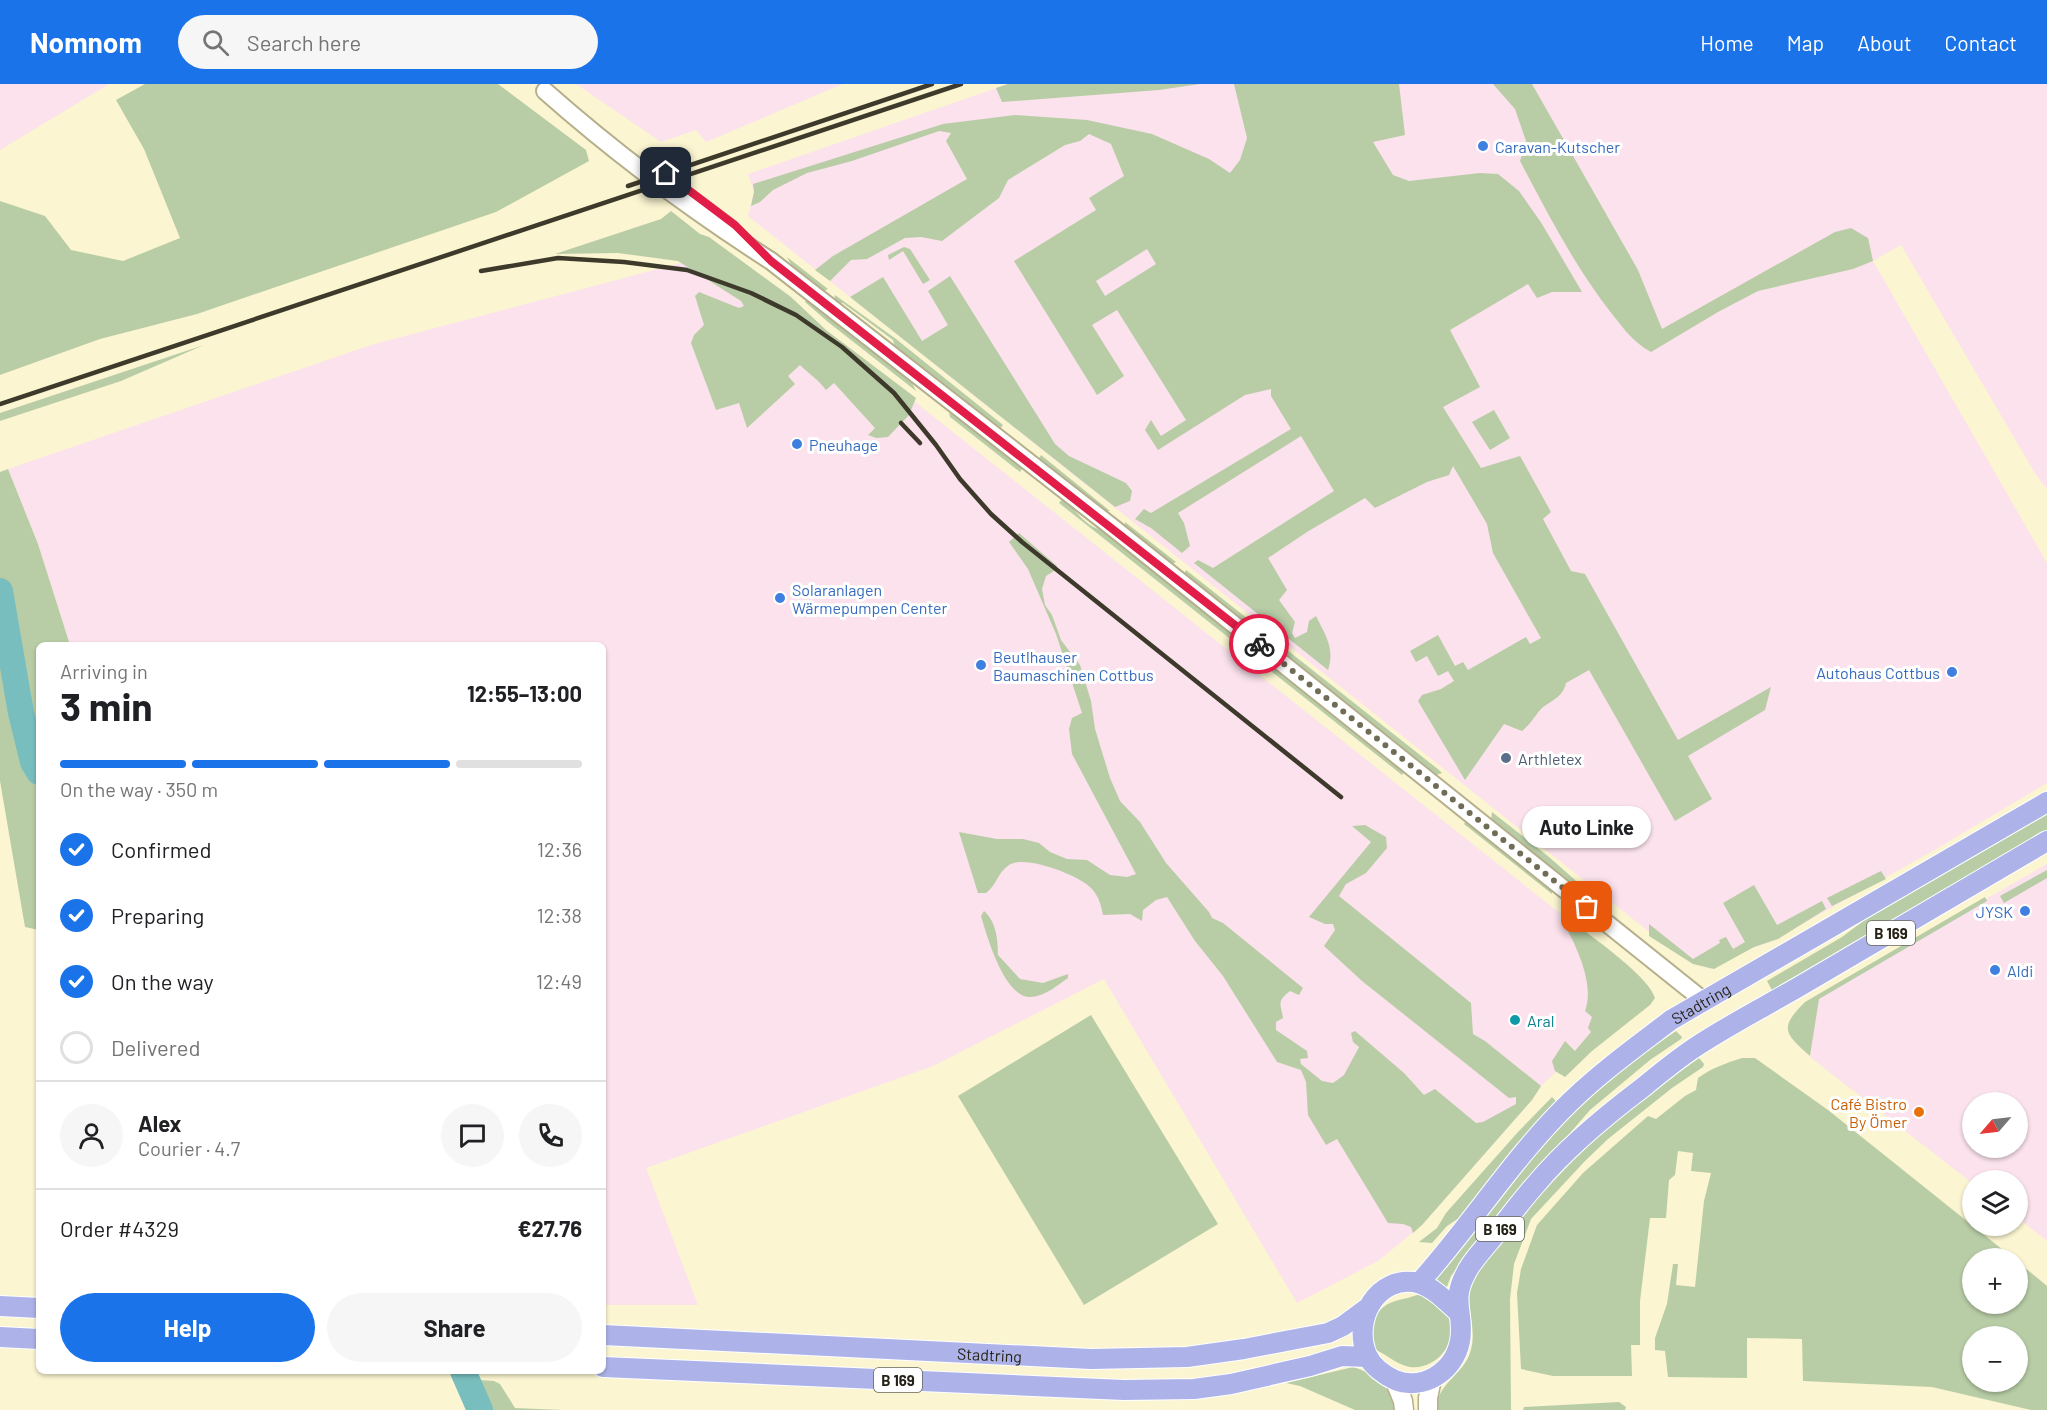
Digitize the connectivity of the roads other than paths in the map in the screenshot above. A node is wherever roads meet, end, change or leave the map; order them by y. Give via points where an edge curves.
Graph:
1 (541, 87) edge
2 (2047, 802) edge
3 (2047, 841) edge
4 (1704, 1001) junction
5 (1419, 1283) junction
6 (0, 1306) edge
7 (36, 1308) edge
8 (1366, 1310) junction
9 (1458, 1312) junction
10 (606, 1335) edge
11 (0, 1337) edge
12 (36, 1339) edge
13 (1367, 1357) junction
14 (606, 1367) edge
15 (1394, 1379) junction
16 (1432, 1379) junction
17 (1404, 1410) edge
18 (1428, 1410) edge

1 - 4 street via 604,127 735,225 771,261 1112,527
2 - 4 main road, Stadtring / B 169
3 - 9 main road, B 169 via 1695,1047 1610,1112 1538,1181 1467,1270 1458,1290
4 - 5 main road, Stadtring / B 169 via 1671,1020 1571,1101
5 - 8 main road, Stadtring / B 169 via 1390,1287 1374,1298
5 - 9 main road
6 - 7 main road
8 - 10 main road, Stadtring / B 169 via 1328,1333 1187,1357 1091,1359
8 - 13 main road via 1361,1336
9 - 16 main road, B 169 via 1462,1326 1460,1344 1452,1360
11 - 12 main road
13 - 14 main road, Stadtring / B 169 via 1342,1356 1254,1379 1194,1389 1125,1390
13 - 15 main road via 1378,1370
15 - 16 main road via 1412,1384
15 - 17 main road
16 - 18 main road

